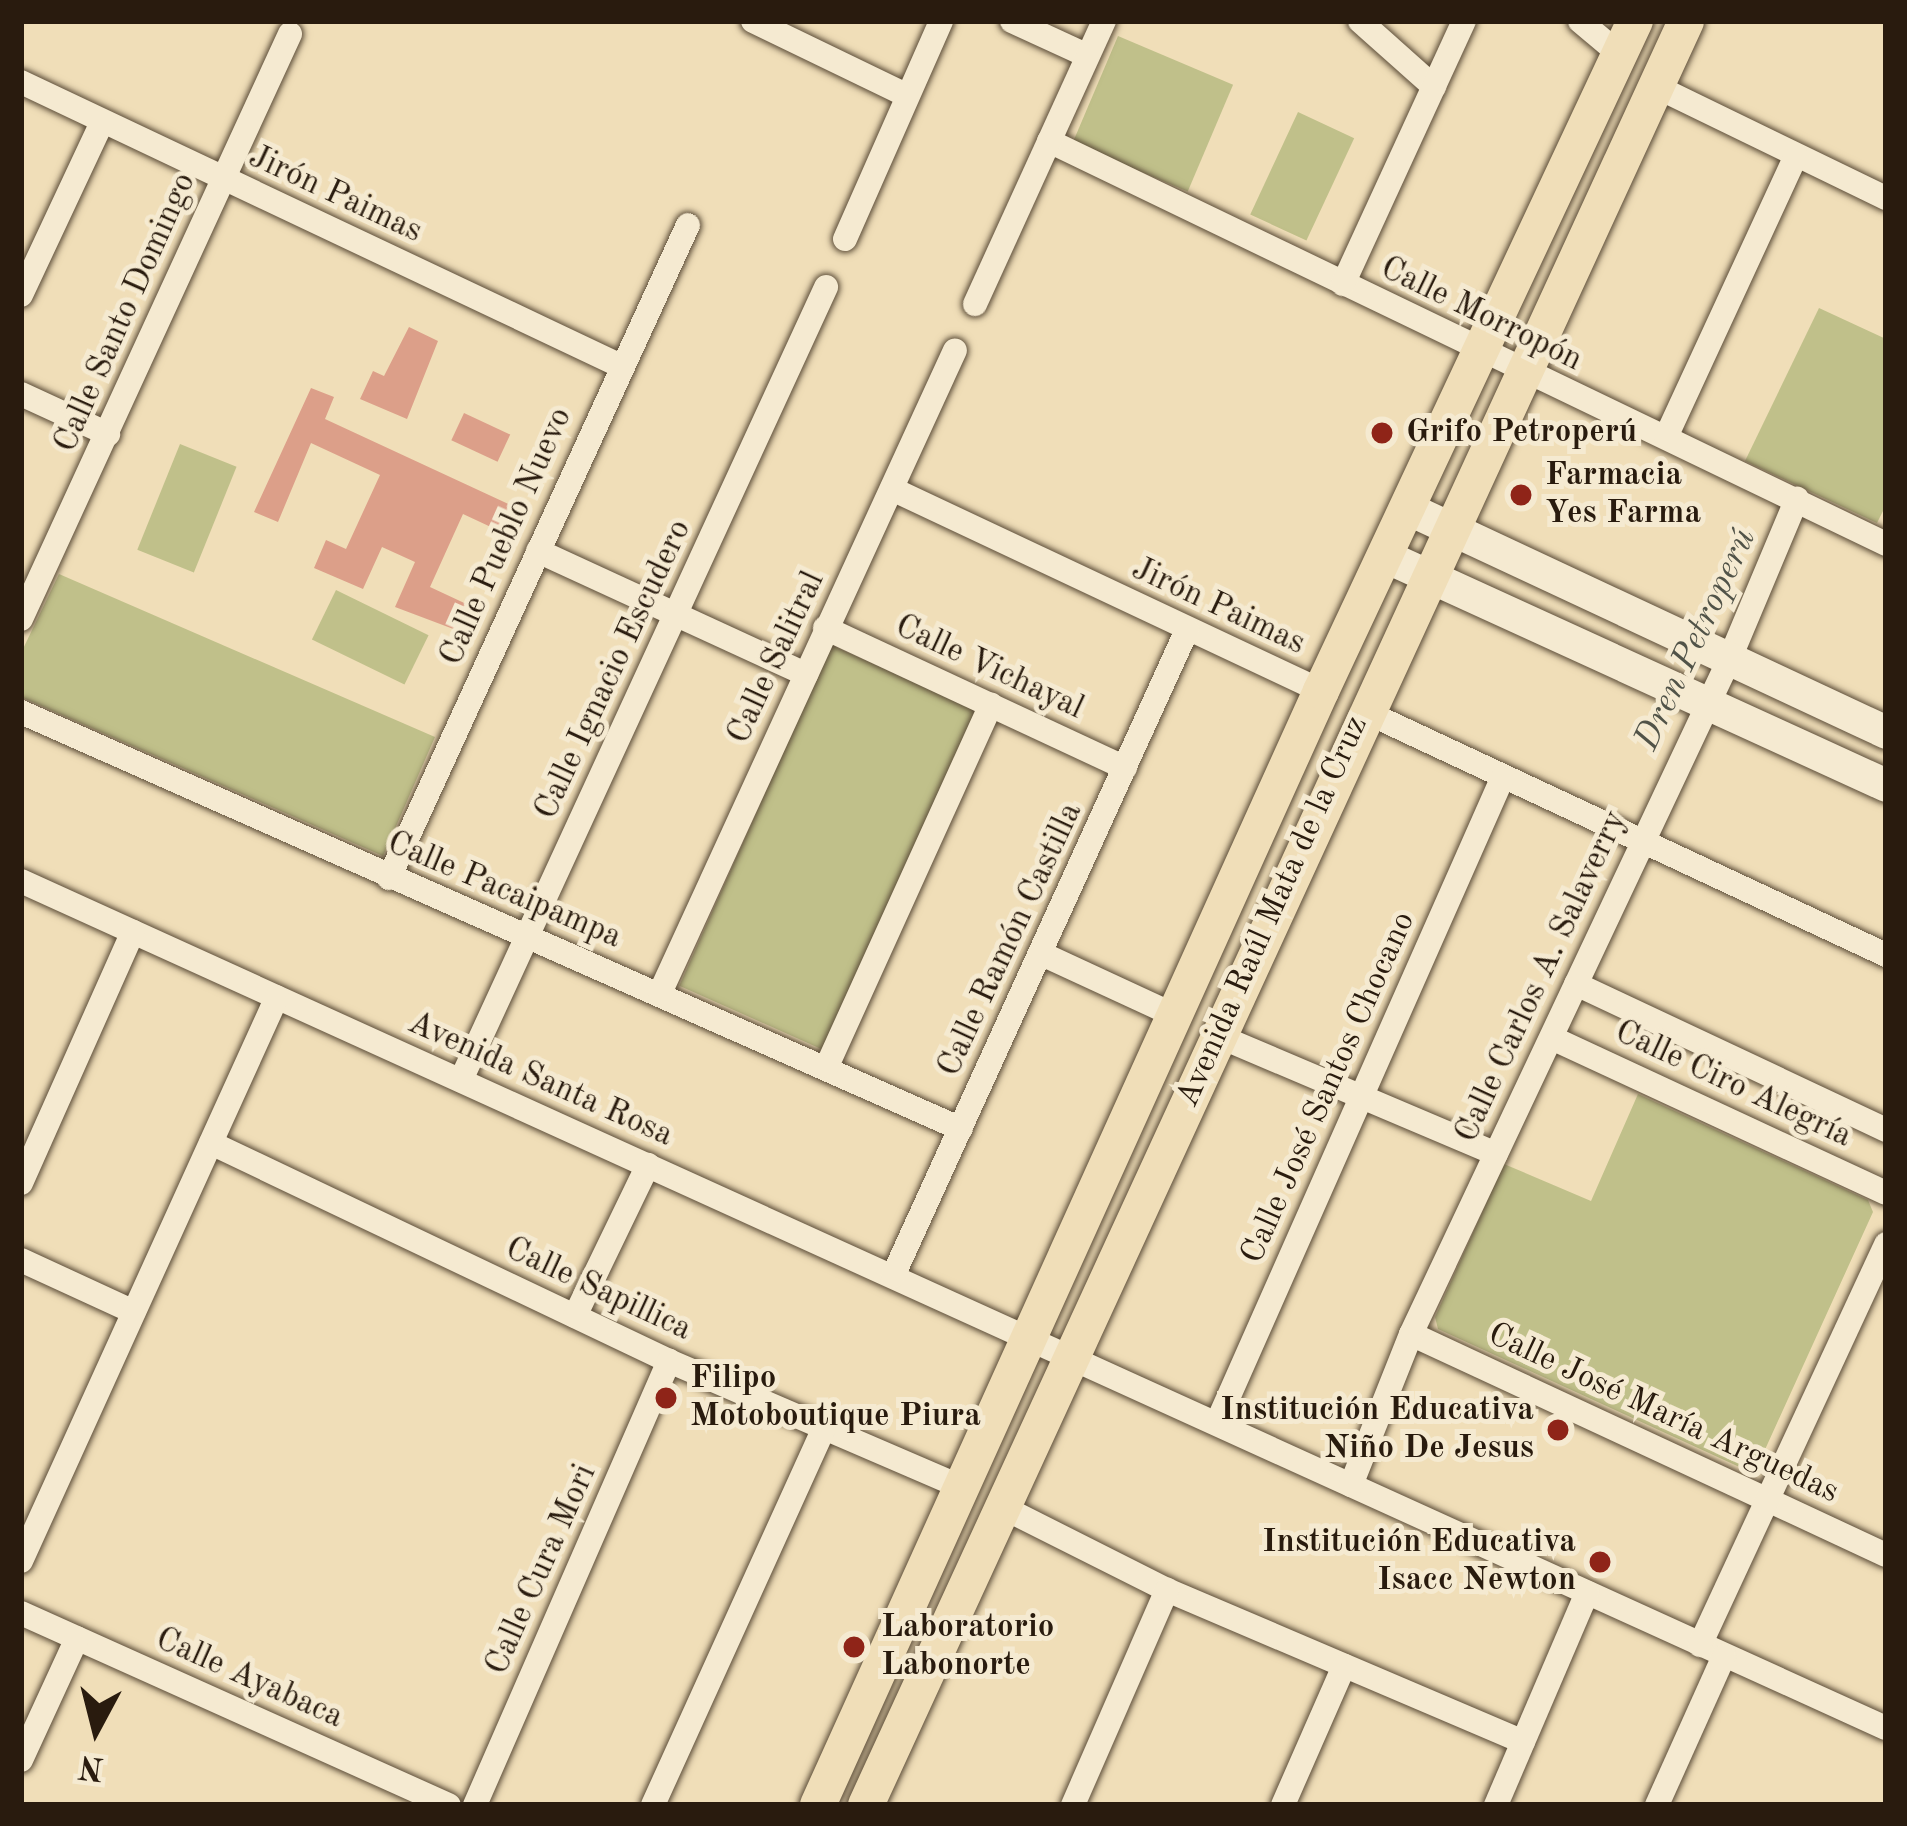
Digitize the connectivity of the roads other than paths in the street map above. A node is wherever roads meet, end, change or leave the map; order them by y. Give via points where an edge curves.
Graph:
1 (940, 21) edge
2 (1012, 21) edge
3 (1104, 21) edge
4 (1360, 21) edge
5 (1464, 21) edge
6 (1580, 21) edge
7 (1686, 21) edge
8 (768, 24) edge
9 (290, 34) dead end
10 (1627, 37) edge
11 (1086, 55) junction
12 (21, 82) edge
13 (1655, 86) junction
14 (1434, 87) junction
15 (907, 94) junction
16 (102, 122) junction
17 (1049, 141) junction
18 (1796, 156) junction
19 (223, 178) junction
20 (1886, 198) edge
21 (688, 225) dead end
22 (845, 239) dead end
23 (1343, 284) junction
24 (826, 287) dead end
25 (21, 295) edge
26 (975, 304) dead end
27 (955, 350) dead end
28 (1478, 352) junction
29 (621, 366) junction
30 (1523, 375) junction
31 (21, 394) edge
32 (108, 434) junction
33 (1666, 437) junction
34 (892, 489) junction
35 (1797, 499) junction
36 (1407, 508) junction
37 (1450, 531) junction
38 (1886, 544) edge
39 (538, 551) junction
40 (1385, 556) junction
41 (1428, 574) junction
42 (675, 616) junction
43 (21, 619) edge
44 (825, 628) junction
45 (1187, 631) junction
46 (1730, 658) junction
47 (806, 674) junction
48 (1321, 691) junction
49 (1710, 699) junction
50 (991, 704) junction
51 (1364, 711) junction
52 (21, 712) edge
53 (1886, 732) edge
54 (1126, 768) junction
55 (1502, 779) junction
56 (1886, 785) edge
57 (1640, 841) junction
58 (388, 878) junction
59 (21, 881) edge
60 (133, 932) junction
61 (526, 939) junction
62 (1042, 954) junction
63 (1886, 955) edge
64 (1576, 984) junction
65 (660, 993) junction
66 (277, 997) junction
67 (1174, 1015) junction
68 (1216, 1034) junction
69 (1552, 1038) junction
70 (827, 1066) junction
71 (461, 1080) junction
72 (1363, 1093) junction
73 (961, 1129) junction
74 (1886, 1130) edge
75 (211, 1143) junction
76 (1496, 1154) junction
77 (648, 1165) junction
78 (21, 1183) edge
79 (1886, 1192) edge
80 (1886, 1244) edge
81 (21, 1260) edge
82 (893, 1276) junction
83 (134, 1312) junction
84 (575, 1316) junction
85 (1411, 1334) junction
86 (1031, 1339) junction
87 (1071, 1358) junction
88 (670, 1361) junction
89 (1217, 1424) junction
90 (824, 1428) junction
91 (1351, 1485) junction
92 (962, 1487) junction
93 (1769, 1498) junction
94 (1006, 1509) junction
95 (1886, 1555) edge
96 (21, 1562) edge
97 (1167, 1590) junction
98 (1586, 1593) junction
99 (21, 1613) edge
100 (77, 1638) junction
101 (1712, 1650) junction
102 (1344, 1666) junction
103 (1886, 1728) edge
104 (1522, 1742) junction
105 (21, 1760) edge
106 (435, 1802) edge
107 (475, 1805) edge
108 (653, 1805) edge
109 (818, 1805) edge
110 (866, 1805) edge
111 (1073, 1805) edge
112 (1283, 1805) edge
113 (1496, 1805) edge
114 (1658, 1805) edge

1 - 15 street
2 - 11 street
3 - 11 street
4 - 14 street
5 - 14 street
6 - 10 street
7 - 13 main road, Avenida Raúl Mata de la Cruz
8 - 15 street
9 - 19 street, Calle Santo Domingo
10 - 28 main road, Avenida Raúl Mata de la Cruz
11 - 17 street
12 - 16 street, Jirón Paimas
13 - 18 street
13 - 30 main road, Avenida Raúl Mata de la Cruz
14 - 23 street
15 - 22 street
16 - 19 street, Jirón Paimas
16 - 25 street
17 - 23 street, Calle Morropón
17 - 26 street
18 - 20 street
18 - 33 street
19 - 29 street, Jirón Paimas
19 - 32 street, Calle Santo Domingo
21 - 29 street, Calle Pueblo Nuevo
23 - 28 street, Calle Morropón
24 - 42 street, Calle Ignacio Escudero
27 - 34 street, Calle Salitral
28 - 30 street, Calle Morropón
28 - 36 main road, Avenida Raúl Mata de la Cruz
29 - 39 street, Calle Pueblo Nuevo
30 - 33 street, Calle Morropón
30 - 37 main road, Avenida Raúl Mata de la Cruz
31 - 32 street
32 - 43 street, Calle Santo Domingo
33 - 35 street, Calle Morropón
34 - 44 street, Calle Salitral
34 - 45 street, Jirón Paimas
35 - 38 street, Calle Morropón
35 - 46 street, Calle Carlos A. Salaverry
36 - 37 street
36 - 40 main road, Avenida Raúl Mata de la Cruz
37 - 41 main road, Avenida Raúl Mata de la Cruz
37 - 46 street
39 - 42 street
39 - 58 street, Calle Pueblo Nuevo
40 - 41 street
40 - 48 main road, Avenida Raúl Mata de la Cruz
41 - 49 street
41 - 51 main road, Avenida Raúl Mata de la Cruz
42 - 47 street
42 - 61 street, Calle Ignacio Escudero
44 - 47 street, Calle Salitral
44 - 50 street, Calle Vichayal
45 - 48 street, Jirón Paimas
45 - 54 street, Calle Ramón Castilla
46 - 49 street, Calle Carlos A. Salaverry
46 - 53 street
47 - 65 street, Calle Salitral
48 - 67 main road, Avenida Raúl Mata de la Cruz
49 - 56 street
49 - 57 street, Calle Carlos A. Salaverry
50 - 54 street, Calle Vichayal
50 - 70 street
51 - 55 street
51 - 68 main road, Avenida Raúl Mata de la Cruz
52 - 58 street, Calle Pacaipampa
54 - 62 street, Calle Ramón Castilla
55 - 57 street
55 - 72 street, Calle José Santos Chocano
57 - 63 street
57 - 64 street, Calle Carlos A. Salaverry
58 - 61 street, Calle Pacaipampa
59 - 60 street, Avenida Santa Rosa
60 - 66 street, Avenida Santa Rosa
60 - 78 street
61 - 65 street, Calle Pacaipampa
61 - 71 street, Calle Ignacio Escudero
62 - 67 street
62 - 73 street, Calle Ramón Castilla
64 - 69 street, Calle Carlos A. Salaverry
64 - 74 street
65 - 70 street, Calle Pacaipampa
66 - 71 street, Avenida Santa Rosa
66 - 75 street
67 - 86 main road, Avenida Raúl Mata de la Cruz
68 - 72 street
68 - 87 main road, Avenida Raúl Mata de la Cruz
69 - 76 street, Calle Carlos A. Salaverry
69 - 79 street, Calle Ciro Alegría
70 - 73 street, Calle Pacaipampa
71 - 77 street, Avenida Santa Rosa
72 - 76 street
72 - 89 street, Calle José Santos Chocano
73 - 82 street, Calle Ramón Castilla
75 - 83 street
75 - 84 street, Calle Sapillica
76 - 85 street, Calle Carlos A. Salaverry
77 - 82 street, Avenida Santa Rosa
77 - 84 street
80 - 93 street
81 - 83 street
82 - 86 street, Avenida Santa Rosa
83 - 96 street
84 - 88 street, Calle Sapillica
85 - 91 street, Calle Carlos A. Salaverry
85 - 93 street, Calle José María Arguedas
86 - 87 street, Avenida Santa Rosa
86 - 92 main road, Avenida Raúl Mata de la Cruz
87 - 89 street, Avenida Santa Rosa
87 - 94 main road, Avenida Raúl Mata de la Cruz
88 - 90 street, Calle Sapillica
88 - 107 street, Calle Cura Mori
89 - 91 street, Avenida Santa Rosa
90 - 92 street, Calle Sapillica
90 - 108 street
91 - 98 street, Avenida Santa Rosa
92 - 109 main road, Avenida Raúl Mata de la Cruz
93 - 95 street, Calle José María Arguedas
93 - 101 street
94 - 97 street
94 - 110 main road, Avenida Raúl Mata de la Cruz
97 - 102 street
97 - 111 street
98 - 101 street, Avenida Santa Rosa
98 - 104 street
99 - 100 street, Calle Ayabaca
100 - 105 street
100 - 106 street, Calle Ayabaca
101 - 103 street, Avenida Santa Rosa
101 - 114 street
102 - 104 street
102 - 112 street
104 - 113 street

